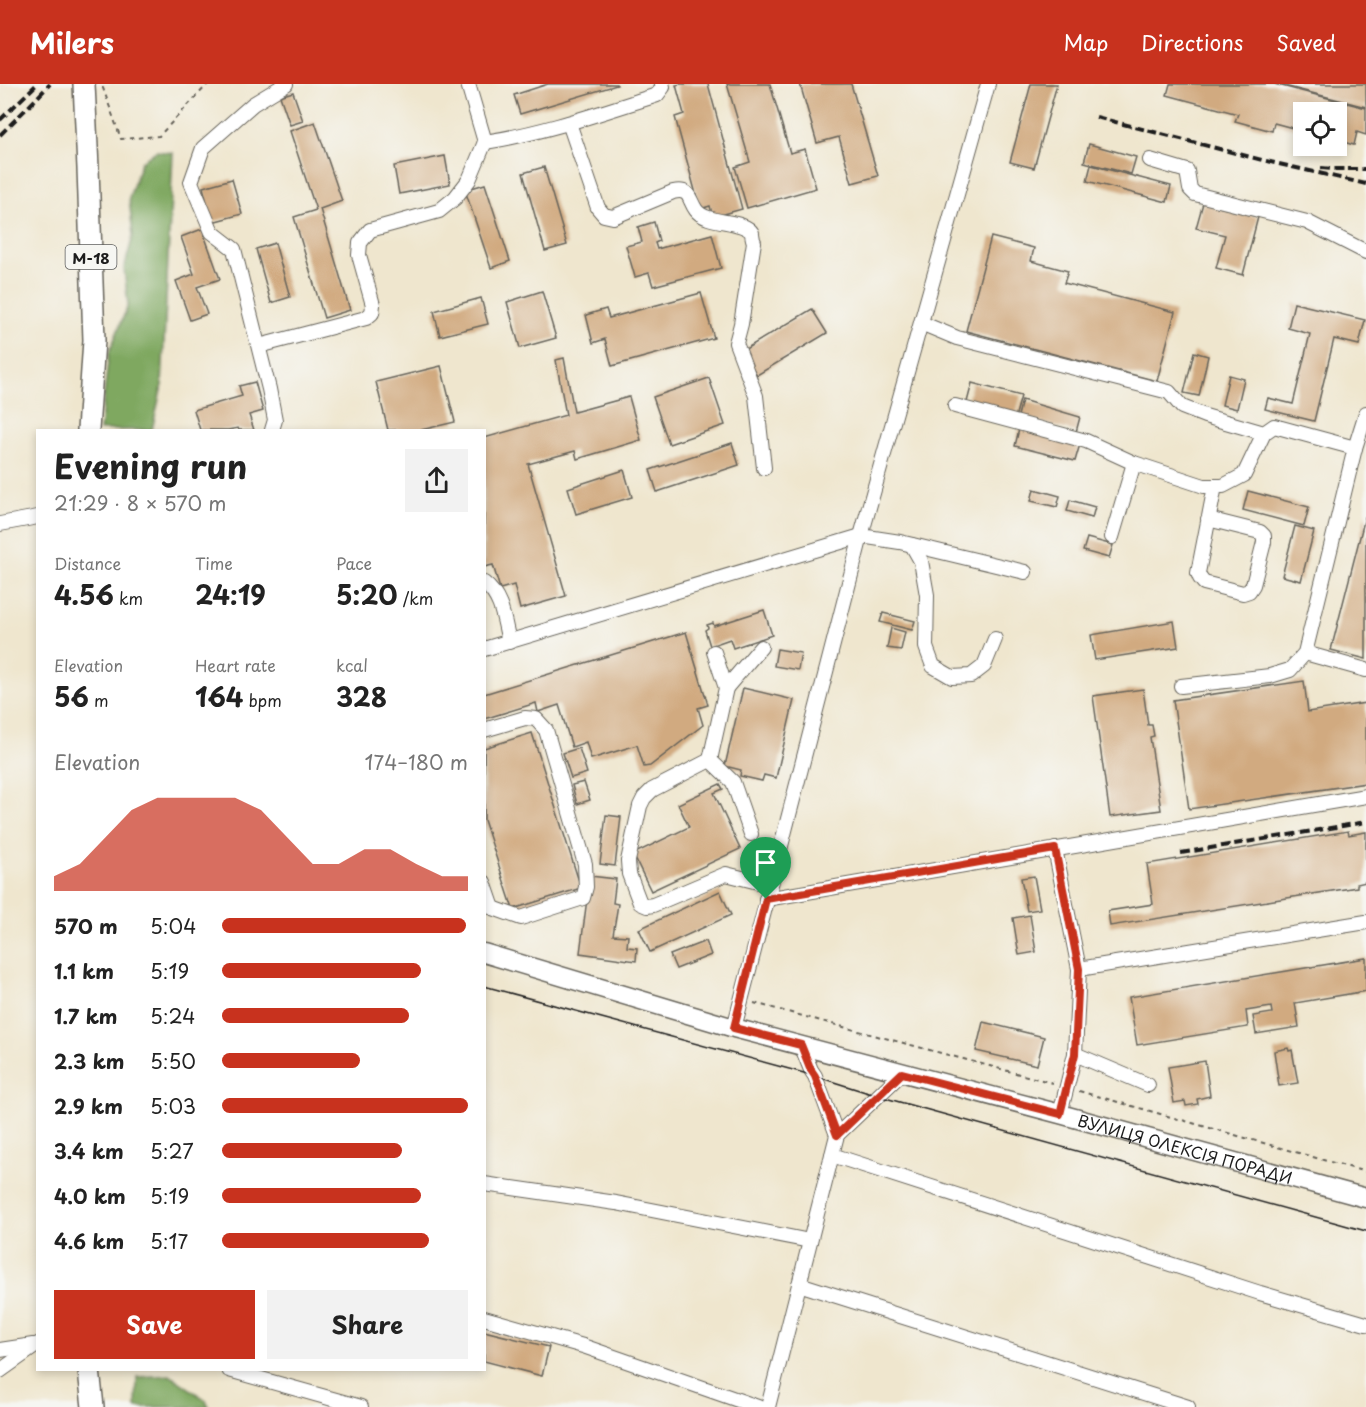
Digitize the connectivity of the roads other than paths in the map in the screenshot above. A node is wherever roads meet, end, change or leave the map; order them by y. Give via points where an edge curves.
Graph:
1 (286, 84) edge
2 (468, 84) edge
3 (662, 84) edge
4 (988, 84) edge
5 (84, 86) edge
6 (569, 123) junction
7 (485, 142) junction
8 (1149, 160) dead end
9 (1366, 252) edge
10 (921, 323) junction
11 (259, 345) junction
12 (955, 406) dead end
13 (1366, 413) edge
14 (88, 429) edge
15 (272, 429) edge
16 (1264, 433) junction
17 (1355, 448) junction
18 (1134, 463) junction
19 (764, 468) dead end
20 (1215, 486) junction
21 (36, 518) edge
22 (1208, 519) junction
23 (0, 524) edge
24 (861, 536) junction
25 (1112, 537) dead end
26 (912, 545) junction
27 (1025, 572) dead end
28 (486, 584) edge
29 (995, 639) dead end
30 (508, 642) junction
31 (761, 647) dead end
32 (486, 648) edge
33 (714, 652) dead end
34 (1305, 653) junction
35 (1366, 670) edge
36 (1181, 686) dead end
37 (726, 688) junction
38 (486, 729) edge
39 (710, 760) junction
40 (1366, 796) edge
41 (751, 834) dead end
42 (1055, 849) junction
43 (768, 892) junction
44 (489, 906) edge
45 (1366, 922) edge
46 (486, 954) edge
47 (1079, 969) junction
48 (734, 1028) junction
49 (801, 1045) junction
50 (1075, 1054) junction
51 (902, 1073) junction
52 (1148, 1085) dead end
53 (1060, 1114) junction
54 (837, 1135) junction
55 (832, 1155) junction
56 (486, 1184) edge
57 (1366, 1198) edge
58 (810, 1241) junction
59 (800, 1284) junction
60 (486, 1319) edge
61 (1366, 1324) edge
62 (36, 1344) edge
63 (0, 1350) edge
64 (0, 1371) edge
65 (89, 1371) edge
66 (233, 1371) edge
67 (307, 1392) junction
68 (93, 1407) edge
69 (314, 1407) edge
70 (361, 1407) edge
71 (758, 1407) edge
72 (768, 1407) edge
73 (1188, 1407) edge

1 - 11 street via 253,104 203,148 191,182 212,232 234,249
2 - 7 street
3 - 6 street via 657,95
4 - 10 street
5 - 14 highway, М-18 via 94,340
6 - 7 street
6 - 19 street via 598,208 604,215 613,217 681,190 704,217 746,227 752,233 754,242 736,343 756,396
7 - 11 street via 469,180 439,211 370,230 360,243 359,255 372,313 366,318
8 - 9 street via 1187,171 1190,189 1195,194 1307,222
10 - 16 street via 957,338 1169,392 1182,406 1205,416
10 - 24 street
11 - 15 street via 275,420
12 - 18 street via 1086,441
13 - 17 street
16 - 17 street via 1274,426
16 - 20 street via 1244,475
17 - 34 street
18 - 20 street via 1204,486
18 - 25 street
20 - 22 street
21 - 23 street
22 - 22 street via 1200,578 1204,583 1243,593 1249,591 1264,536
24 - 26 street
24 - 30 street
24 - 43 street
26 - 27 street
26 - 29 street via 921,561 925,583 926,647 933,666 952,677 971,676 984,666
28 - 30 street via 500,602
30 - 32 street
31 - 37 street
33 - 37 street
34 - 35 street
34 - 36 street via 1290,670 1270,676
37 - 39 street
38 - 44 street via 525,718 536,719 546,730 585,864 586,887 583,898 521,918
39 - 41 street via 733,782
39 - 43 street via 652,790 640,806 628,861 640,903 653,906 726,874
40 - 42 street
42 - 43 street
42 - 47 street
43 - 48 street
45 - 47 street
46 - 48 main road, ВУЛИЦЯ ОЛЕКСІЯ ПОРАДИ
47 - 50 street
48 - 49 main road, ВУЛИЦЯ ОЛЕКСІЯ ПОРАДИ
49 - 51 main road, ВУЛИЦЯ ОЛЕКСІЯ ПОРАДИ
49 - 54 street
50 - 52 street
50 - 53 street
51 - 53 main road, ВУЛИЦЯ ОЛЕКСІЯ ПОРАДИ
51 - 54 street
53 - 57 main road, ВУЛИЦЯ ОЛЕКСІЯ ПОРАДИ
54 - 55 street
55 - 58 street
55 - 61 street
56 - 58 street via 616,1203
58 - 59 street
59 - 72 street
59 - 73 street
60 - 71 street via 583,1346
62 - 63 street
62 - 64 street
65 - 68 highway
66 - 67 street
67 - 69 street
67 - 70 street

